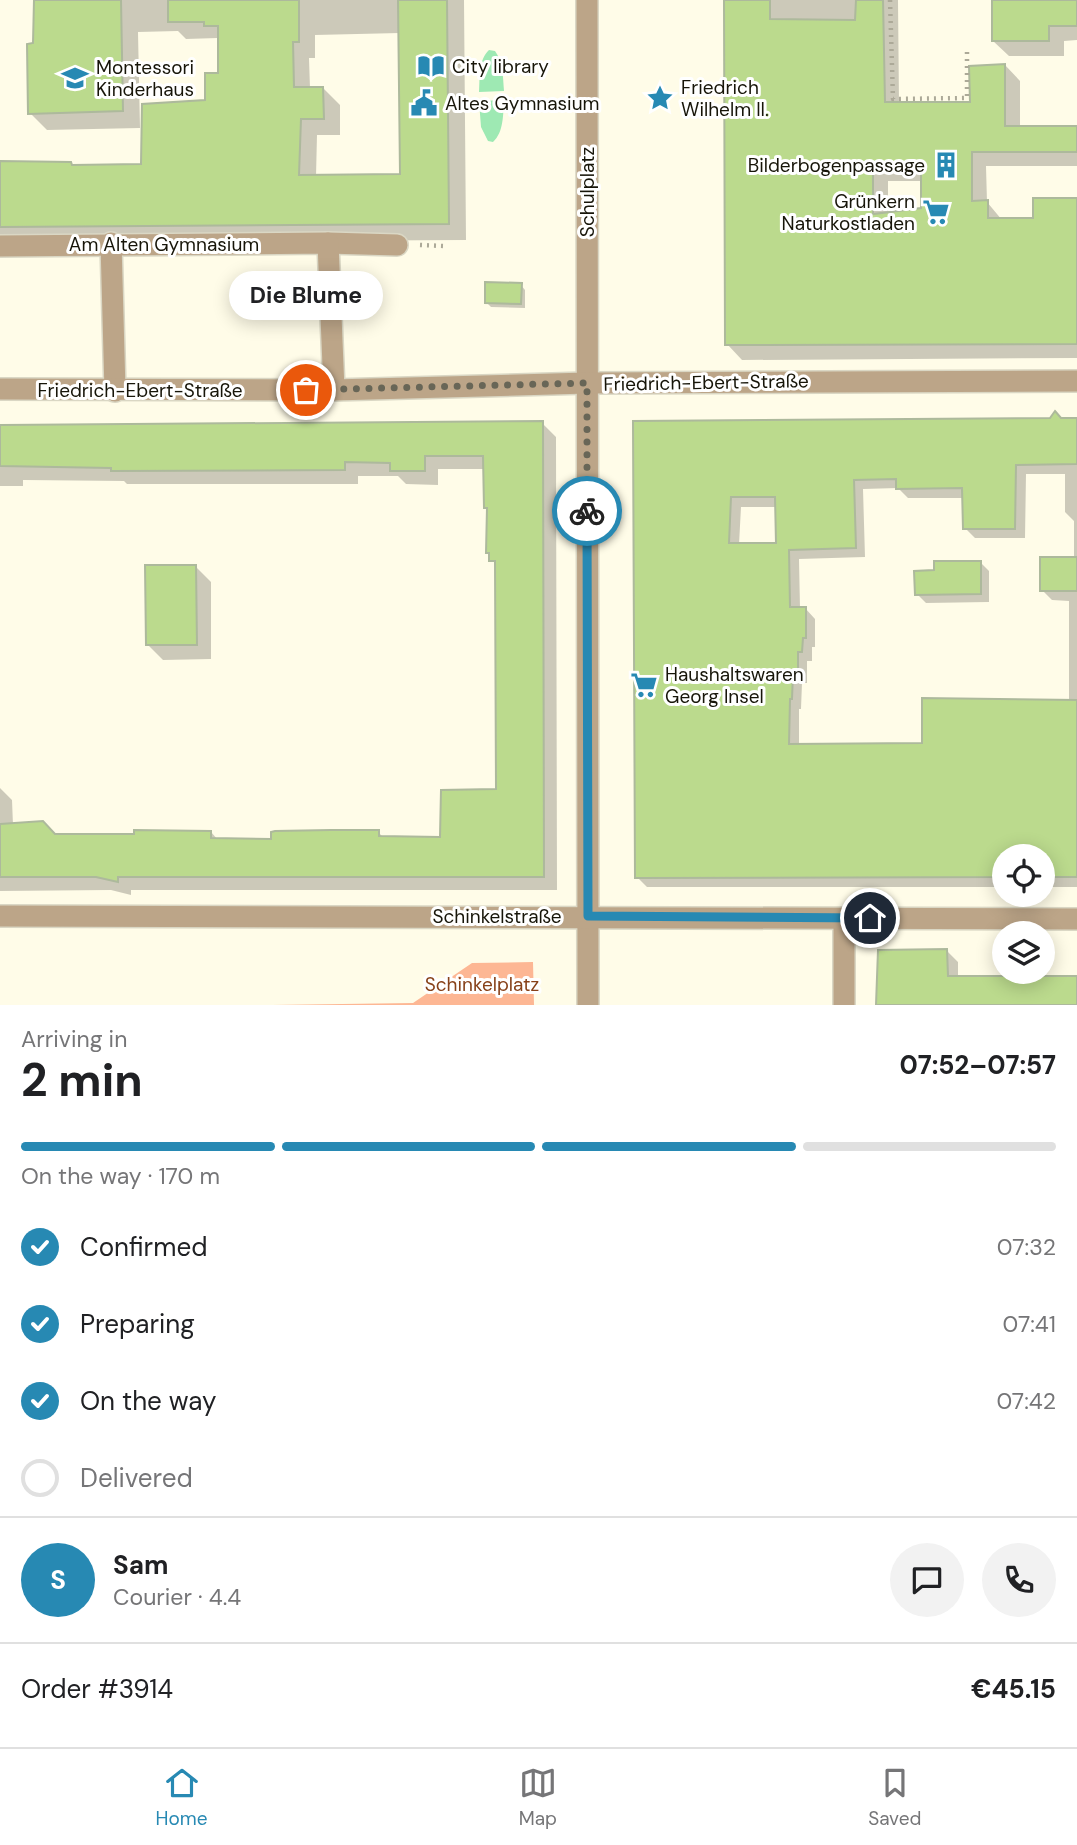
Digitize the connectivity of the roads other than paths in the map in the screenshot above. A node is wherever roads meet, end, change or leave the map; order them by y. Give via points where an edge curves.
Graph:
1 (587, 0) edge
2 (111, 243) junction
3 (328, 243) junction
4 (397, 245) dead end
5 (0, 246) edge
6 (1077, 381) edge
7 (587, 383) junction
8 (0, 389) edge
9 (334, 390) junction
10 (115, 391) junction
11 (0, 916) edge
12 (588, 916) junction
13 (844, 918) junction
14 (1077, 919) edge
15 (588, 1005) edge
16 (844, 1005) edge

1 - 7 street, Schulplatz
2 - 3 street, Am Alten Gymnasium
2 - 5 street, Am Alten Gymnasium
2 - 10 street
3 - 4 street, Am Alten Gymnasium
3 - 9 street
6 - 7 street, Friedrich-Ebert-Straße
7 - 9 street, Friedrich-Ebert-Straße
7 - 12 street, Schulplatz
8 - 10 street, Friedrich-Ebert-Straße
9 - 10 street, Friedrich-Ebert-Straße
11 - 12 street, Schinkelstraße
12 - 13 street, Schinkelstraße
12 - 15 street, Schulplatz
13 - 14 street, Schinkelstraße
13 - 16 street

